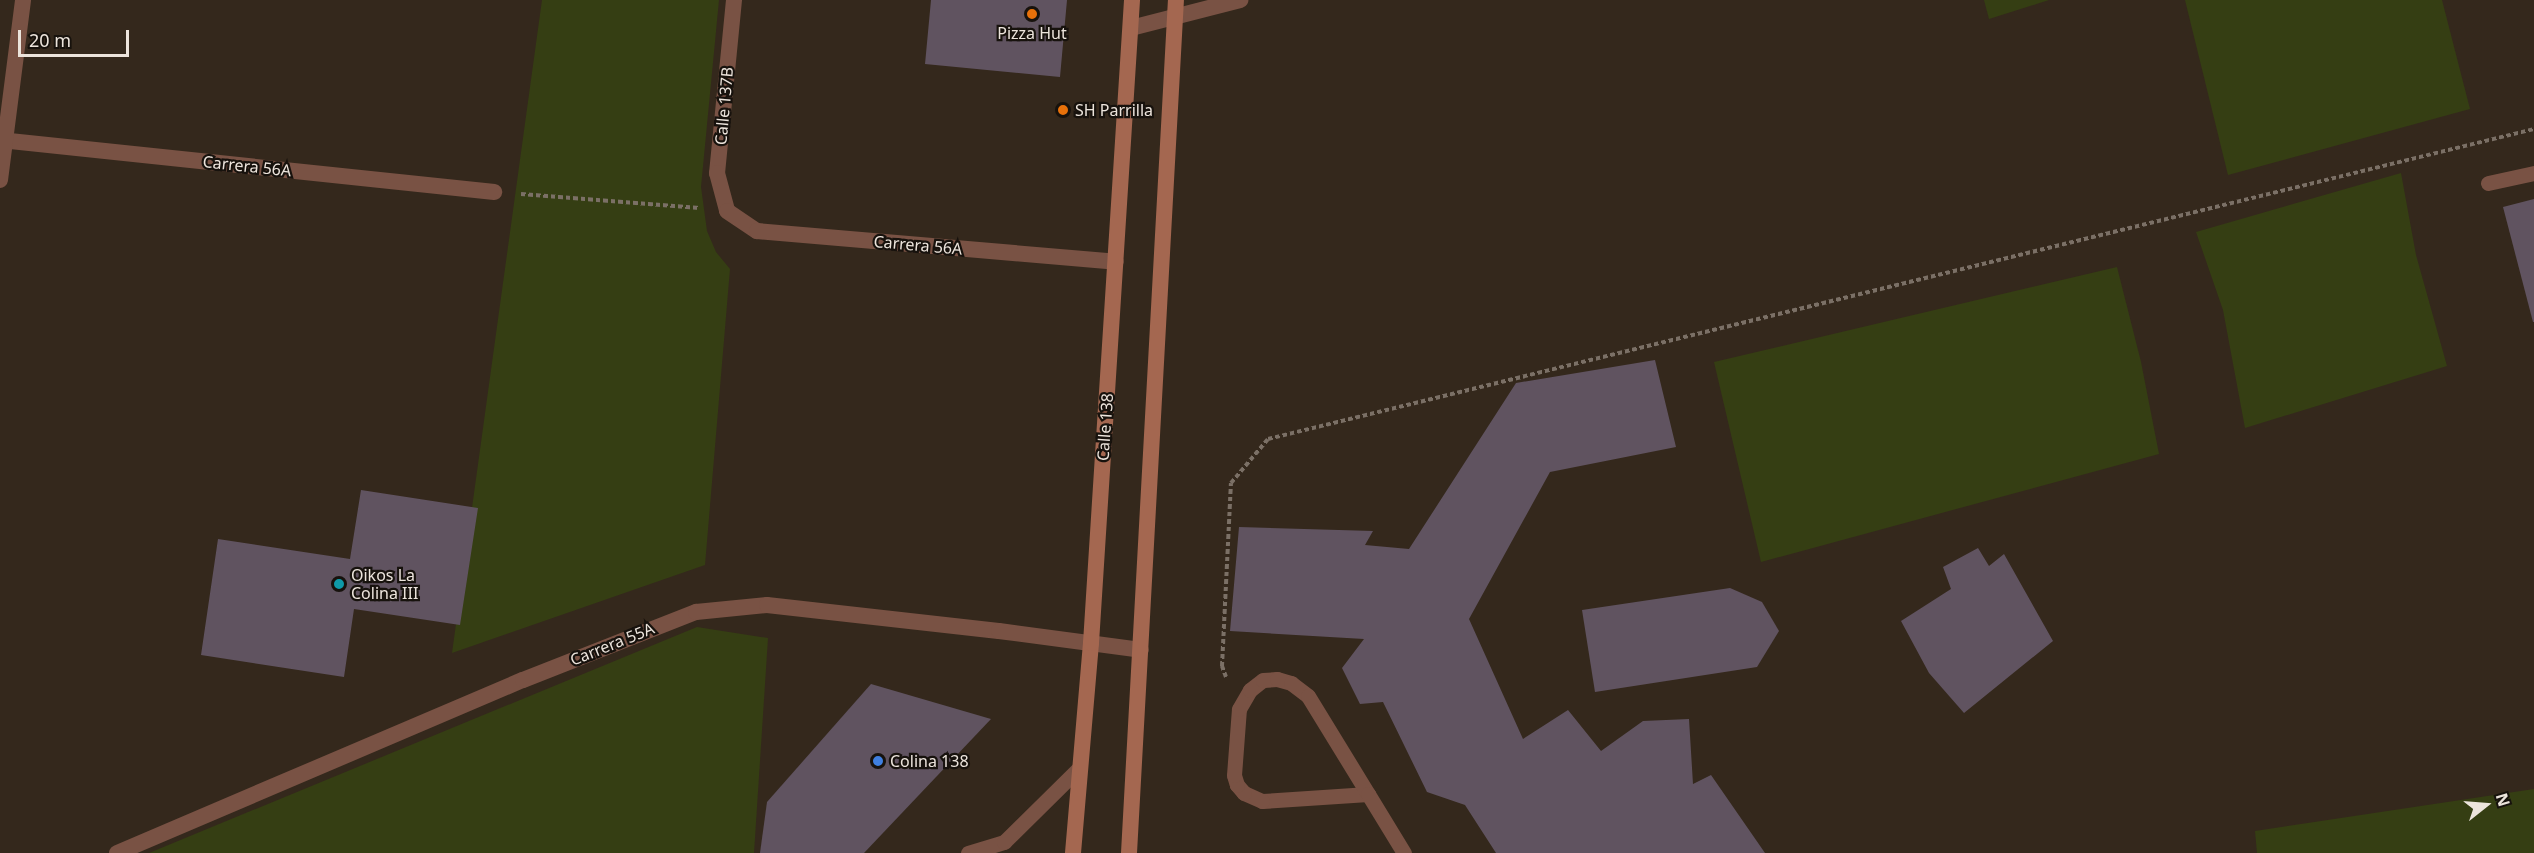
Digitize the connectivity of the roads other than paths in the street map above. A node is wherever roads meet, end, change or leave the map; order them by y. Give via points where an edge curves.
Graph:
1 (23, 0) edge
2 (734, 0) edge
3 (1132, 0) edge
4 (1240, 0) edge
5 (1176, 8) edge
6 (1131, 28) junction
7 (2, 140) edge
8 (2534, 173) edge
9 (0, 180) edge
10 (2488, 183) dead end
11 (494, 192) road end
12 (727, 210) joint
13 (1116, 262) junction
14 (1091, 643) junction
15 (1141, 650) junction
16 (1079, 768) junction
17 (1368, 794) junction
18 (1005, 847) edge
19 (117, 853) edge
20 (968, 853) edge
21 (1073, 853) edge
22 (1129, 853) edge
23 (1404, 853) edge

1 - 7 street
2 - 12 street, Calle 137B via 717,173
3 - 6 main road, Calle 138
4 - 5 street
5 - 6 street
5 - 15 main road
6 - 13 main road, Calle 138
7 - 9 street
7 - 11 street, Carrera 56A
8 - 10 lane
12 - 13 street, Carrera 56A via 757,231
13 - 14 main road, Calle 138
14 - 15 street, Carrera 55A
14 - 16 main road, Calle 138
14 - 19 street, Carrera 55A via 767,605 696,612 523,680
15 - 22 main road
16 - 18 lane
16 - 21 main road, Calle 138
17 - 17 lane via 1300,688 1277,679 1263,680 1250,690 1239,709 1234,774 1244,793 1262,801
17 - 23 lane
18 - 20 lane

